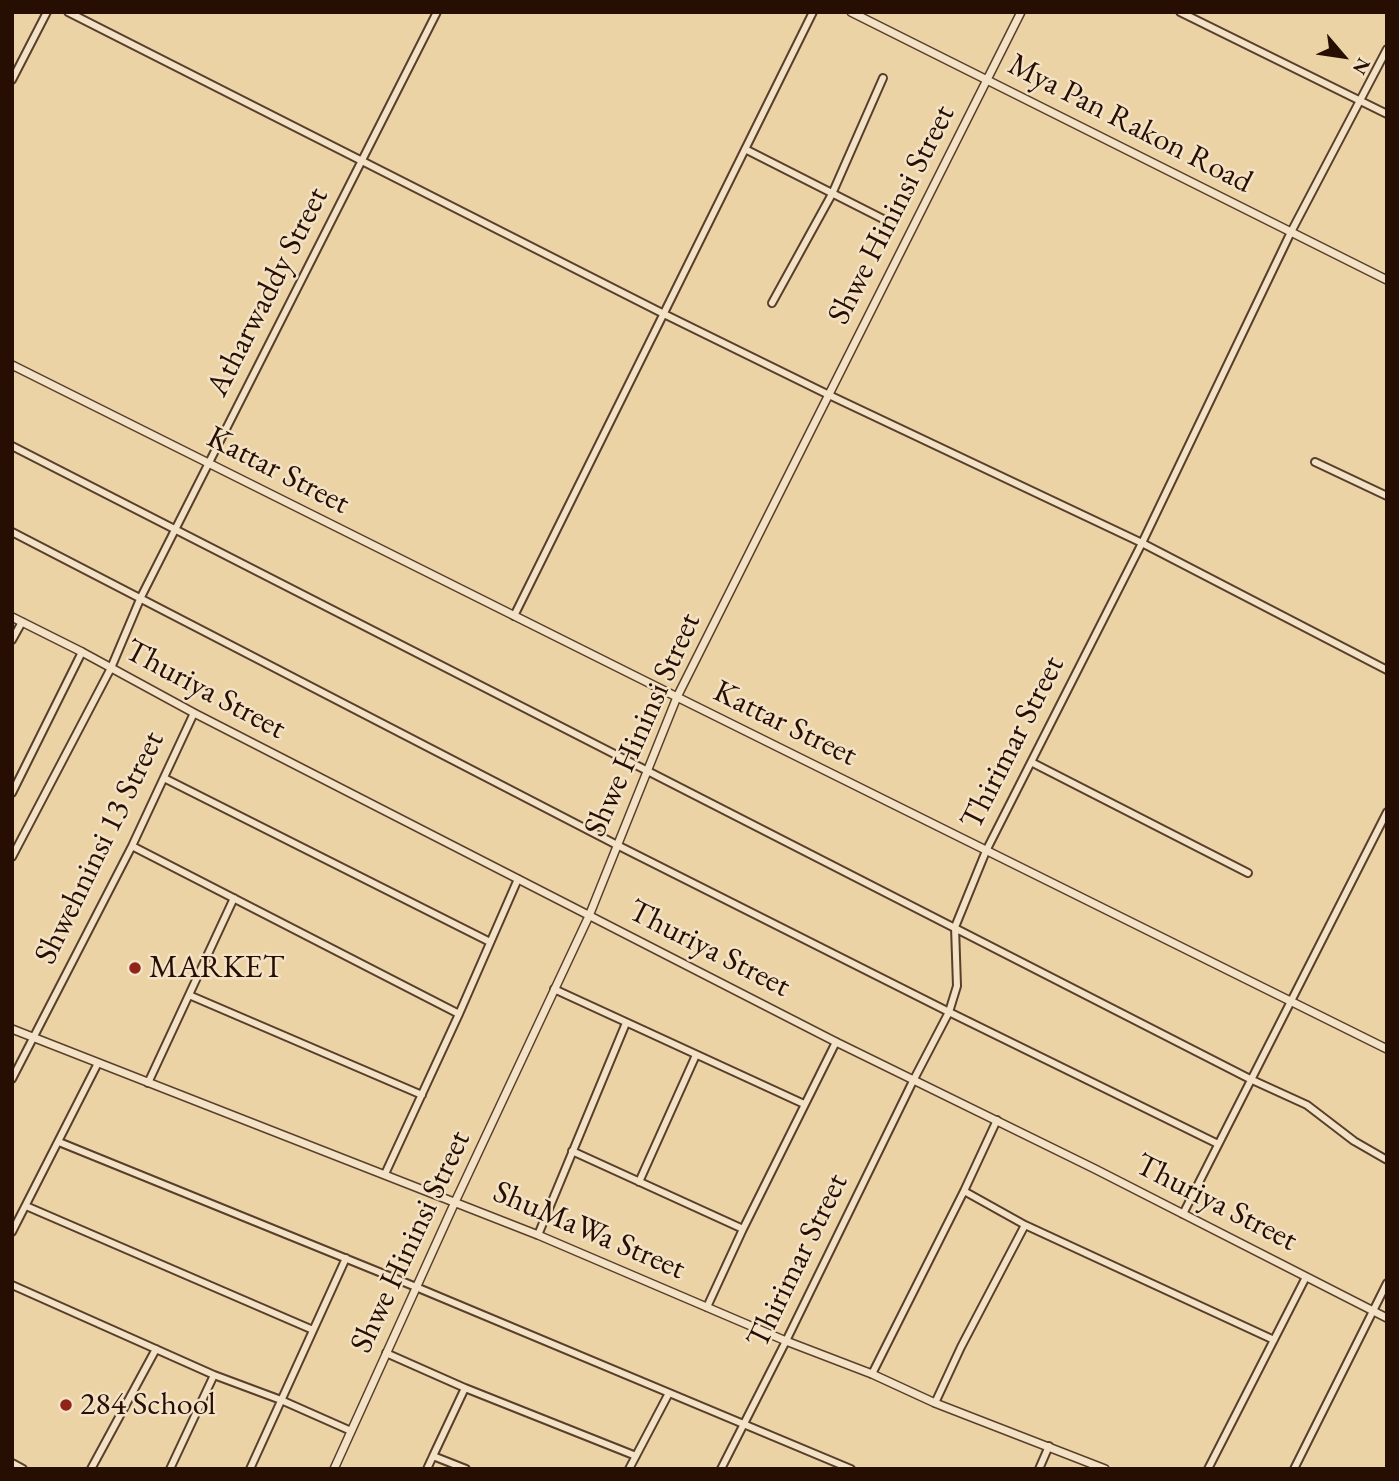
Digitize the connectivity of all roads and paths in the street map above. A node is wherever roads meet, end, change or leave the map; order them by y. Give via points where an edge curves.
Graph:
1 (47, 12) edge
2 (68, 12) edge
3 (437, 12) edge
4 (813, 12) edge
5 (851, 12) edge
6 (1021, 12) edge
7 (1180, 12) edge
8 (1387, 49) edge
9 (883, 78) dead end
10 (12, 80) edge
11 (987, 80) junction
12 (1361, 101) junction
13 (1387, 114) edge
14 (746, 149) junction
15 (362, 161) junction
16 (832, 194) junction
17 (883, 219) dead end
18 (1291, 232) junction
19 (1387, 280) edge
20 (772, 303) dead end
21 (664, 314) junction
22 (12, 365) edge
23 (829, 395) junction
24 (12, 446) edge
25 (1315, 462) dead end
26 (209, 464) junction
27 (1387, 496) edge
28 (176, 530) junction
29 (12, 532) edge
30 (1142, 543) junction
31 (141, 597) junction
32 (514, 616) junction
33 (12, 617) edge
34 (22, 622) junction
35 (12, 640) edge
36 (82, 652) junction
37 (111, 668) junction
38 (1387, 670) edge
39 (677, 697) junction
40 (194, 713) junction
41 (1031, 761) junction
42 (647, 770) junction
43 (164, 778) junction
44 (12, 793) edge
45 (1387, 812) edge
46 (617, 845) junction
47 (132, 846) junction
48 (986, 850) junction
49 (12, 857) edge
50 (1248, 873) dead end
51 (518, 879) junction
52 (234, 898) junction
53 (589, 916) junction
54 (955, 927) junction
55 (490, 943) junction
56 (554, 989) junction
57 (189, 995) junction
58 (1290, 1000) junction
59 (949, 1012) junction
60 (459, 1014) junction
61 (626, 1023) junction
62 (12, 1029) edge
63 (33, 1039) junction
64 (836, 1042) junction
65 (1387, 1049) edge
66 (696, 1055) junction
67 (98, 1063) junction
68 (12, 1079) edge
69 (1250, 1079) junction
70 (913, 1081) junction
71 (148, 1083) junction
72 (422, 1096) junction
73 (804, 1104) junction
74 (997, 1120) junction
75 (59, 1142) junction
76 (1218, 1144) junction
77 (572, 1151) junction
78 (1387, 1160) edge
79 (385, 1174) junction
80 (639, 1182) junction
81 (964, 1191) junction
82 (455, 1202) junction
83 (26, 1206) junction
84 (1183, 1214) junction
85 (1025, 1225) junction
86 (743, 1229) junction
87 (12, 1232) edge
88 (538, 1235) junction
89 (346, 1258) junction
90 (1306, 1277) junction
91 (1387, 1283) edge
92 (12, 1285) edge
93 (416, 1287) junction
94 (706, 1307) junction
95 (1373, 1311) junction
96 (1387, 1318) edge
97 (313, 1330) junction
98 (1274, 1340) junction
99 (786, 1341) junction
100 (156, 1349) junction
101 (386, 1353) junction
102 (872, 1374) junction
103 (214, 1375) junction
104 (466, 1388) junction
105 (668, 1393) junction
106 (281, 1400) junction
107 (935, 1403) junction
108 (743, 1425) junction
109 (351, 1431) junction
110 (1049, 1446) junction
111 (433, 1456) junction
112 (636, 1456) junction
113 (829, 1460) junction
114 (12, 1463) edge
115 (23, 1469) edge
116 (91, 1469) edge
117 (170, 1469) edge
118 (250, 1469) edge
119 (334, 1469) edge
120 (427, 1469) edge
121 (466, 1469) edge
122 (629, 1469) edge
123 (721, 1469) edge
124 (824, 1469) edge
125 (851, 1469) edge
126 (1039, 1469) edge
127 (1105, 1469) edge
128 (1208, 1469) edge
129 (1294, 1469) edge

1 - 10 street
2 - 15 street
3 - 15 street, Atharwaddy Street
4 - 14 street
5 - 11 street, Mya Pan Rakon Road
6 - 11 street, Shwe Hininsi Street
7 - 12 street
8 - 12 street, Thirimar Street
9 - 16 street
11 - 18 street, Mya Pan Rakon Road
11 - 23 street, Shwe Hininsi Street
12 - 13 street
12 - 18 street, Thirimar Street
14 - 16 street
14 - 21 street
15 - 21 street
15 - 26 street, Atharwaddy Street
16 - 17 street
16 - 20 street
18 - 19 street, Mya Pan Rakon Road
18 - 30 street, Thirimar Street
21 - 23 street
21 - 32 street
22 - 26 street, Kattar Street
23 - 30 street
23 - 39 street, Shwe Hininsi Street
24 - 28 street
25 - 27 street
26 - 28 street, Atharwaddy Street
26 - 32 street, Kattar Street
28 - 31 street, Atharwaddy Street
28 - 42 street
29 - 31 street
30 - 38 street
30 - 41 street, Thirimar Street
31 - 37 street, Atharwaddy Street
31 - 46 street
32 - 39 street, Kattar Street
33 - 34 street, Thuriya Street
34 - 35 street
34 - 36 street, Thuriya Street
36 - 37 street, Thuriya Street
36 - 44 street
37 - 40 street, Thuriya Street
37 - 49 street, Atharwaddy Street
39 - 42 street, Shwe Hininsi Street
39 - 48 street, Kattar Street
40 - 43 street, Shwehninsi 13 Street
40 - 51 street, Thuriya Street
41 - 48 street, Thirimar Street
41 - 50 street
42 - 46 street, Shwe Hininsi Street
42 - 54 street
43 - 47 street, Shwehninsi 13 Street
43 - 55 street
45 - 58 street
46 - 53 street, Shwe Hininsi Street
46 - 59 street
47 - 52 street
47 - 63 street, Shwehninsi 13 Street
48 - 54 street, Thirimar Street
48 - 58 street, Kattar Street
51 - 53 street, Thuriya Street
51 - 55 street
52 - 57 street
52 - 60 street
53 - 56 street, Shwe Hininsi Street
53 - 64 street, Thuriya Street
54 - 59 street, Thirimar Street via 957,986
54 - 69 street
55 - 60 street
56 - 61 street
56 - 82 street, Shwe Hininsi Street
57 - 71 street
57 - 72 street
58 - 65 street, Kattar Street
58 - 69 street
59 - 70 street, Thirimar Street
59 - 76 street
60 - 72 street
61 - 66 street
61 - 77 street
62 - 63 street, ShuMaWa Street
63 - 67 street, ShuMaWa Street
63 - 68 street, Shwehninsi 13 Street
64 - 70 street, Thuriya Street
64 - 73 street
66 - 73 street
66 - 80 street
67 - 71 street, ShuMaWa Street
67 - 75 street
69 - 76 street
69 - 78 street via 1307,1105
70 - 74 street, Thuriya Street
70 - 99 street, Thirimar Street
71 - 79 street, ShuMaWa Street
72 - 79 street
73 - 86 street
74 - 81 street
74 - 84 street, Thuriya Street
75 - 83 street
75 - 89 street
76 - 84 street
77 - 80 street
77 - 88 street
79 - 82 street, ShuMaWa Street
80 - 86 street
81 - 85 street
81 - 102 street
82 - 88 street, ShuMaWa Street
82 - 93 street, Shwe Hininsi Street
83 - 87 street
83 - 97 street
84 - 90 street, Thuriya Street
85 - 98 street
85 - 107 street
86 - 94 street
88 - 94 street, ShuMaWa Street
89 - 93 street
89 - 97 street
90 - 95 street, Thuriya Street
90 - 98 street
91 - 95 street
92 - 100 street
93 - 101 street, Shwe Hininsi Street
93 - 105 street
94 - 99 street, ShuMaWa Street
95 - 96 street, Thuriya Street
95 - 129 street
97 - 106 street
98 - 128 street
99 - 102 street, ShuMaWa Street
99 - 108 street, Thirimar Street
100 - 103 street
100 - 116 street
101 - 104 street
101 - 109 street, Shwe Hininsi Street
102 - 107 street, ShuMaWa Street
103 - 106 street
103 - 117 street
104 - 111 street
104 - 112 street
105 - 108 street
105 - 112 street
106 - 109 street
106 - 118 street
107 - 110 street, ShuMaWa Street
108 - 113 street
108 - 123 street, Thirimar Street
109 - 119 street, Shwe Hininsi Street
110 - 126 street
110 - 127 street, ShuMaWa Street
111 - 120 street
111 - 121 street
112 - 122 street
113 - 124 street
113 - 125 street
114 - 115 street

